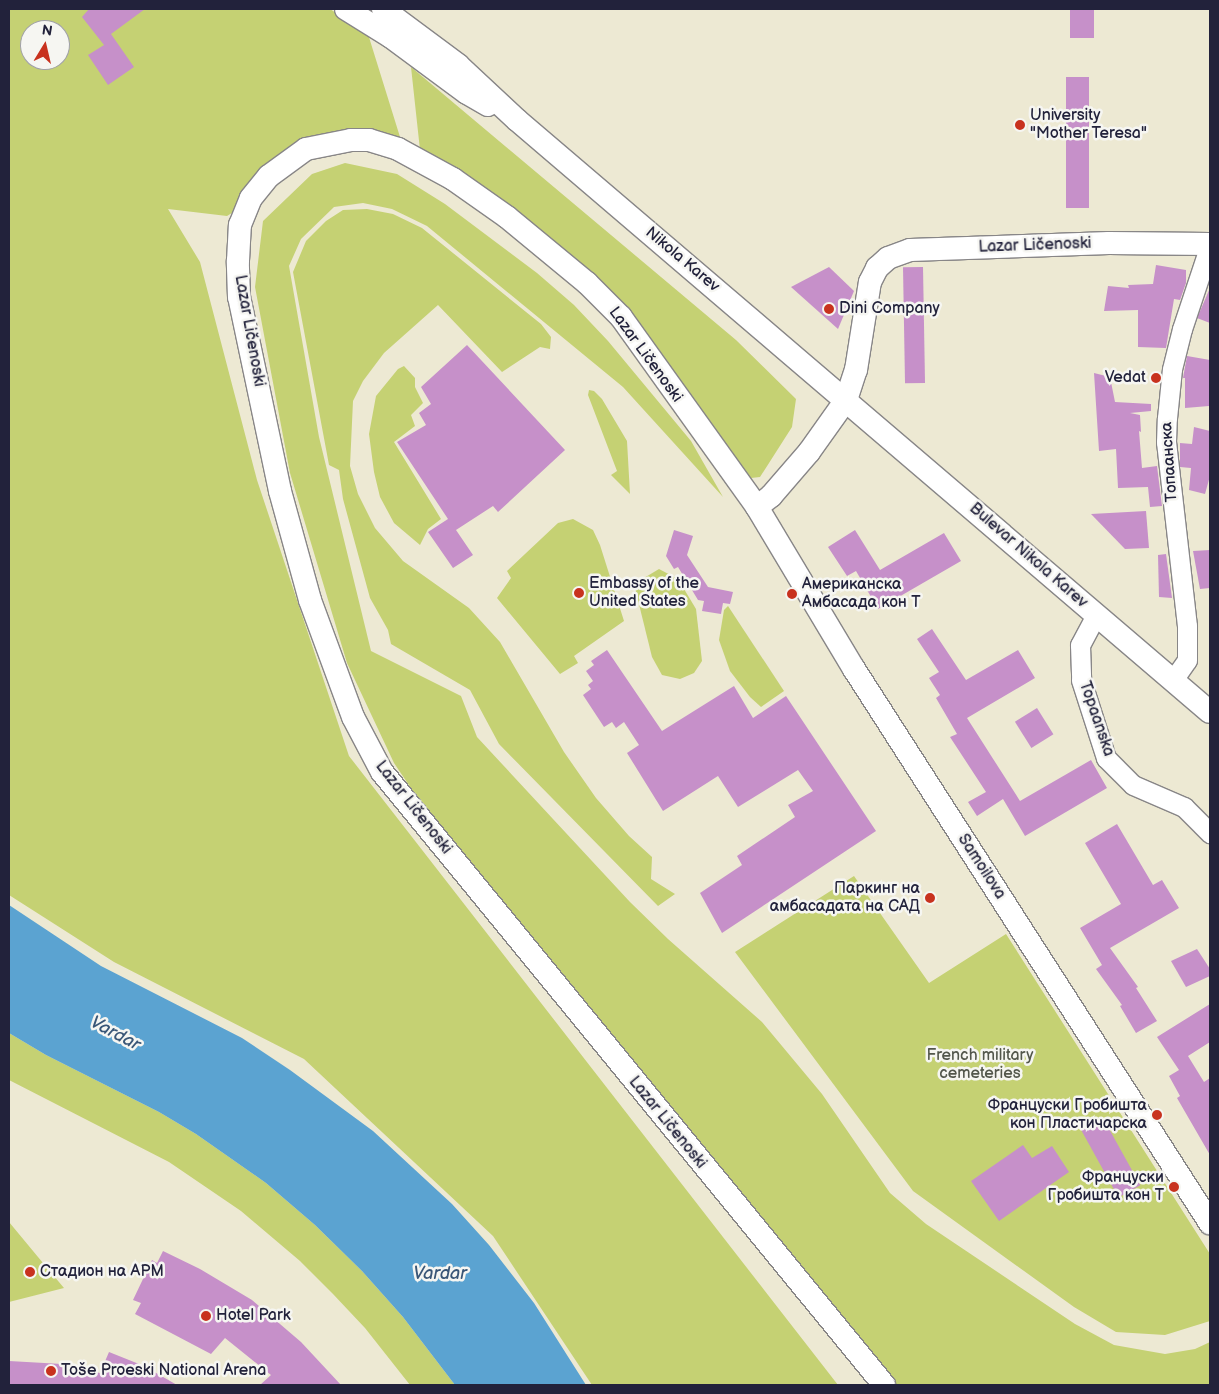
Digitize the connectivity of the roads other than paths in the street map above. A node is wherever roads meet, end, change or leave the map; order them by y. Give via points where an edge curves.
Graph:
1 (346, 9) edge
2 (383, 9) edge
3 (517, 120) junction
4 (1210, 245) edge
5 (846, 400) junction
6 (757, 508) junction
7 (1096, 616) junction
8 (1173, 680) junction
9 (1210, 712) edge
10 (1210, 833) edge
11 (1210, 1223) edge
12 (884, 1385) edge

1 - 3 street, Nikola Karev via 391,37 467,94
2 - 3 street, Nikola Karev via 452,60
3 - 5 street, Nikola Karev
4 - 5 street, Lazar Ličenoski via 1109,242 910,250 895,254 877,268 870,282 856,370
4 - 8 street, Топаанска via 1174,361 1167,418 1166,442 1187,626 1187,660
5 - 6 street, Lazar Ličenoski via 809,452
5 - 7 street, Bulevar Nikola Karev
6 - 11 street, Samoilova via 854,669
6 - 12 street, Lazar Ličenoski via 621,317 552,252 453,179 398,149 369,140 351,140 306,149 269,176 250,198 240,225 239,297 280,491 310,600 332,661 353,717 382,772
7 - 8 street, Bulevar Nikola Karev
7 - 10 street, Topaanska via 1080,645 1081,680 1106,758 1133,784 1184,807
8 - 9 street, Bulevar Nikola Karev

